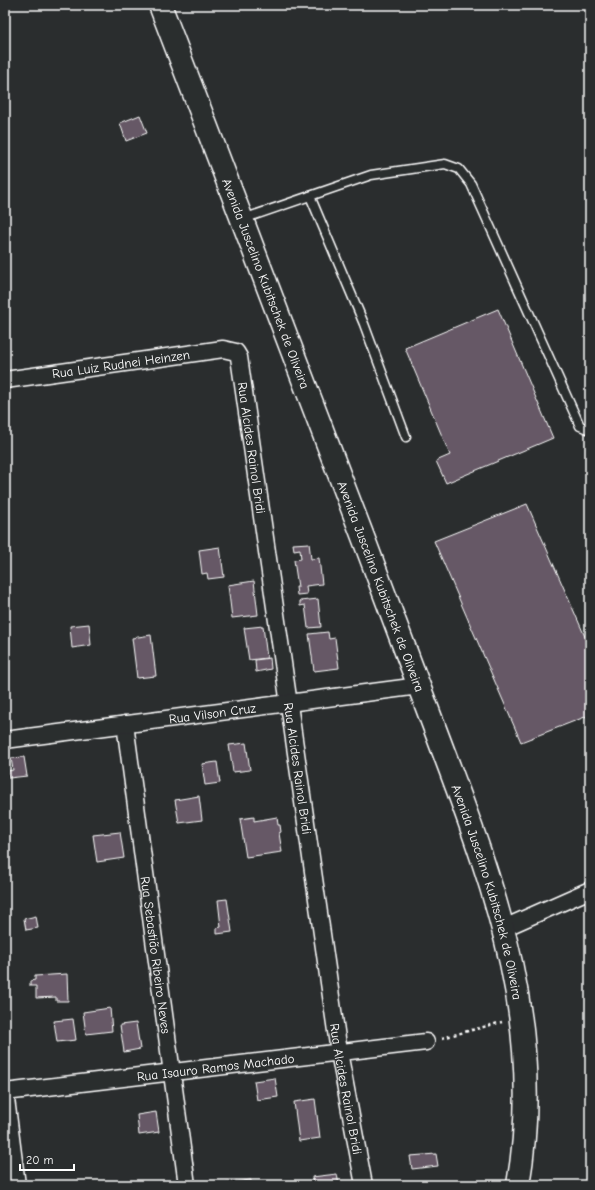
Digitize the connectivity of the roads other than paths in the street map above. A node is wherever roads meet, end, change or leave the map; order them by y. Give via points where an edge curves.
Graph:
1 (160, 5) edge
2 (310, 196) junction
3 (243, 220) junction
4 (236, 352) joint
5 (5, 380) edge
6 (590, 430) edge
7 (406, 437) dead end
8 (419, 686) junction
9 (288, 703) junction
10 (124, 724) junction
11 (5, 740) edge
12 (590, 890) edge
13 (504, 928) junction
14 (426, 1042) road end
15 (339, 1052) junction
16 (172, 1072) junction
17 (5, 1092) edge
18 (18, 1185) edge
19 (187, 1185) edge
20 (364, 1185) edge
21 (518, 1185) edge

1 - 3 main road, Avenida Juscelino Kubitschek de Oliveira
2 - 3 lane
2 - 6 lane via 371,175 445,164 459,169 471,184 580,426
2 - 7 lane via 364,324
3 - 8 main road, Avenida Juscelino Kubitschek de Oliveira
4 - 5 street, Rua Luiz Rudnei Heinzen via 224,349
4 - 9 street, Rua Alcides Rainol Bridi via 242,362
8 - 9 street, Rua Vilson Cruz
8 - 13 main road, Avenida Juscelino Kubitschek de Oliveira via 488,872
9 - 10 street, Rua Vilson Cruz
9 - 15 street, Rua Alcides Rainol Bridi
10 - 11 street, Rua Vilson Cruz
10 - 16 street, Rua Sebastião Ribeiro Neves
12 - 13 street
13 - 21 main road, Avenida Juscelino Kubitschek de Oliveira via 522,1017 526,1062
14 - 15 street, Rua Isauro Ramos Machado
15 - 16 street, Rua Isauro Ramos Machado
15 - 20 street, Rua Alcides Rainol Bridi
16 - 17 street, Rua Isauro Ramos Machado
16 - 19 street, Rua Sebastião Ribeiro Neves
17 - 18 street

